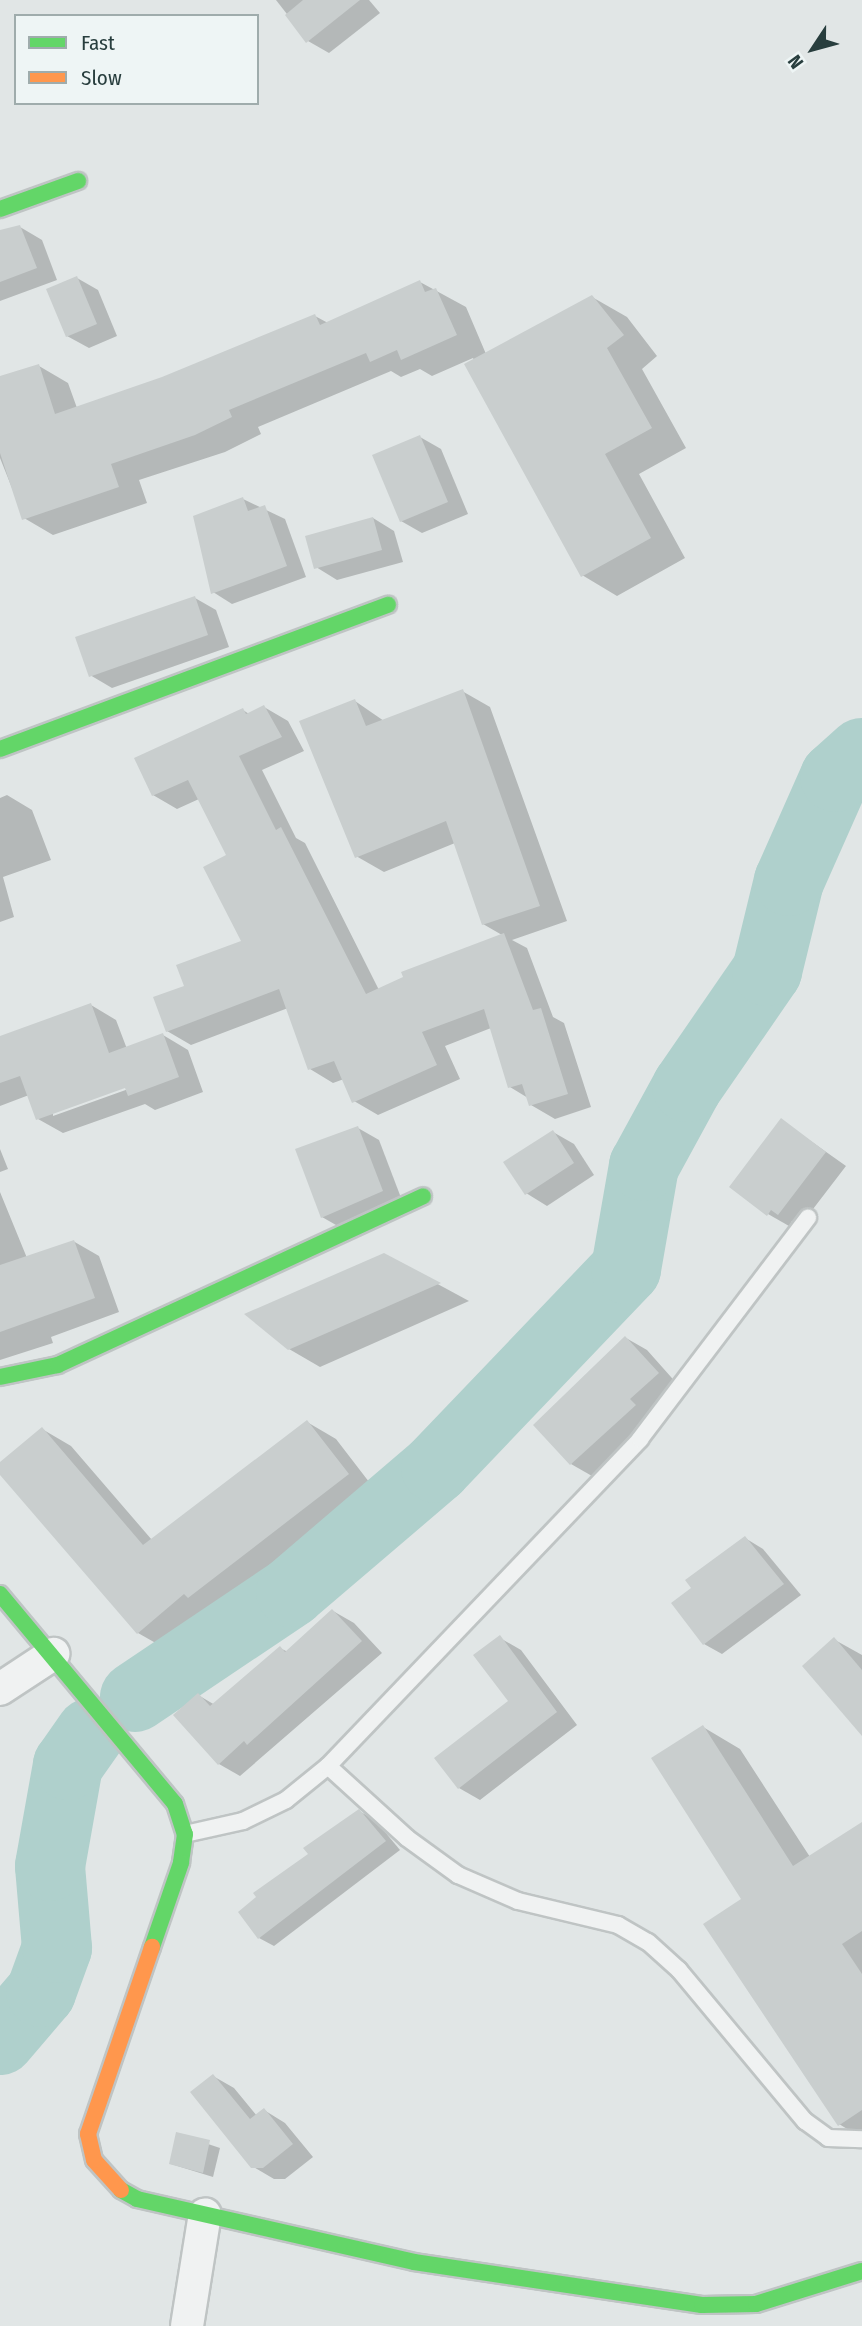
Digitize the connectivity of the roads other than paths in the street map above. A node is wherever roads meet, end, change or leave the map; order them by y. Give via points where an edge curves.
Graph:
1 (78, 181) dead end
2 (0, 209) edge
3 (388, 605) dead end
4 (0, 749) edge
5 (423, 1196) dead end
6 (808, 1218) dead end
7 (0, 1377) edge
8 (0, 1594) edge
9 (53, 1654) junction
10 (0, 1689) edge
11 (328, 1766) junction
12 (185, 1833) junction
13 (862, 2139) edge
14 (205, 2214) junction
15 (862, 2271) edge
16 (187, 2326) edge

1 - 2 street
3 - 4 street
5 - 7 street via 58,1365
6 - 11 lane via 640,1438
8 - 9 street
9 - 10 street
9 - 12 street via 175,1804
11 - 12 lane via 286,1800 243,1821
11 - 13 lane via 407,1838 458,1875 518,1901 618,1925 648,1942 679,1970 805,2121 828,2138
12 - 14 street via 181,1863 88,2134 93,2160 112,2185 137,2199
14 - 15 street via 414,2262 702,2305 756,2304
14 - 16 street

